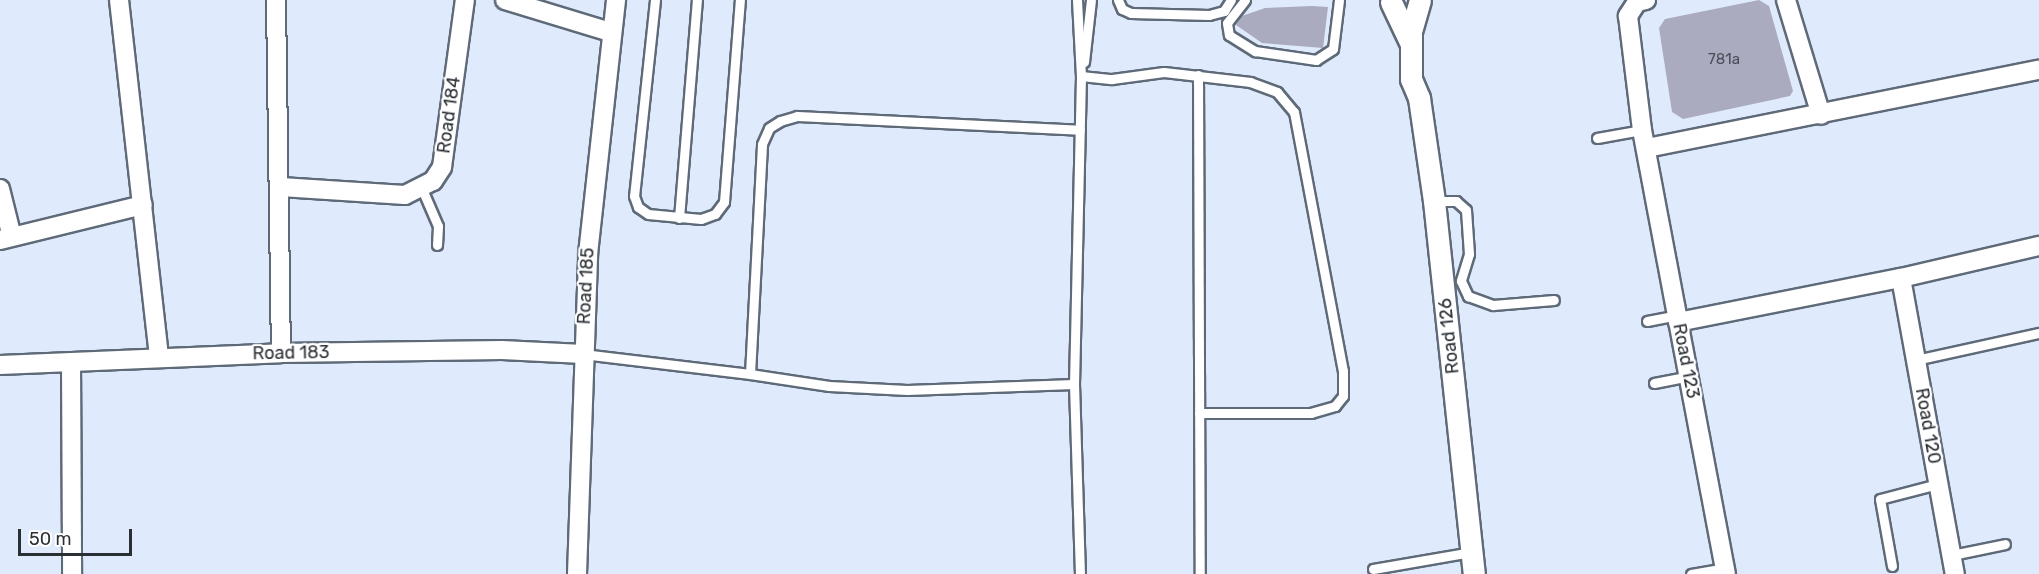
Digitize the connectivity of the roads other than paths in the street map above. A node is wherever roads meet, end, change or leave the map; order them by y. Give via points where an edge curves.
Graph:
1 (119, 0) edge
2 (276, 0) edge
3 (465, 0) edge
4 (505, 0) edge
5 (616, 0) edge
6 (655, 0) edge
7 (697, 0) edge
8 (740, 0) edge
9 (1077, 0) edge
10 (1091, 0) edge
11 (1118, 0) edge
12 (1231, 0) edge
13 (1245, 0) edge
14 (1339, 0) edge
15 (1786, 0) edge
16 (1385, 1) edge
17 (1641, 1) edge
18 (1418, 8) edge
19 (610, 32) junction
20 (1410, 42) junction
21 (2039, 70) edge
22 (1198, 75) junction
23 (1082, 76) junction
24 (1419, 98) junction
25 (1821, 115) junction
26 (1080, 130) junction
27 (1642, 130) junction
28 (1598, 138) dead end
29 (1647, 148) junction
30 (281, 187) junction
31 (0, 189) edge
32 (422, 189) junction
33 (1434, 201) junction
34 (143, 205) junction
35 (679, 218) junction
36 (6, 238) edge
37 (437, 245) dead end
38 (2039, 246) edge
39 (1901, 278) junction
40 (1554, 300) dead end
41 (1678, 319) junction
42 (1647, 321) dead end
43 (2039, 333) edge
44 (281, 353) junction
45 (583, 354) junction
46 (159, 358) junction
47 (1916, 360) junction
48 (70, 362) junction
49 (0, 365) edge
50 (750, 374) junction
51 (1689, 376) junction
52 (1654, 383) dead end
53 (1074, 384) junction
54 (1198, 413) junction
55 (1938, 484) junction
56 (2005, 544) dead end
57 (1472, 552) junction
58 (1952, 555) junction
59 (1892, 566) dead end
60 (1373, 569) dead end
61 (1725, 571) edge
62 (72, 574) edge
63 (577, 574) edge
64 (1080, 574) edge
65 (1200, 574) edge
66 (1474, 574) edge
67 (1691, 574) edge
68 (1955, 574) edge

1 - 34 street
2 - 30 street
3 - 32 street, Road 184 via 442,166 434,181
4 - 19 street
5 - 19 street, Road 185
6 - 35 lane via 634,196 638,207 648,214
7 - 35 lane
8 - 35 lane via 724,202 709,218
9 - 23 lane
10 - 23 lane
11 - 12 lane via 1122,9 1131,13 1209,15 1224,11
13 - 14 lane via 1227,23 1230,35 1255,51 1316,60 1333,49
15 - 25 street
16 - 18 street
16 - 20 street
17 - 27 street, Road 123 via 1628,16
18 - 20 street, Road 126
18 - 24 street, Road 126 via 1424,68
19 - 45 street, Road 185 via 592,202
20 - 24 street, Road 126 via 1411,79
21 - 25 street
22 - 23 lane via 1152,72 1112,79
22 - 54 lane
22 - 54 lane via 1265,86 1287,101 1294,112 1345,384 1343,396 1324,412
23 - 26 lane
24 - 33 street, Road 126
25 - 29 street
26 - 50 lane via 796,116 769,128 762,144
26 - 53 lane
27 - 28 lane
27 - 29 street, Road 123
29 - 41 street, Road 123
30 - 32 street via 405,195
30 - 44 street
31 - 36 street
32 - 37 lane via 435,213
33 - 40 lane via 1456,201 1466,210 1469,254 1461,281 1468,296 1492,305
33 - 57 street, Road 126
34 - 36 street
34 - 46 street
38 - 39 street
39 - 41 street
39 - 47 street, Road 120
41 - 42 lane
41 - 51 street, Road 123
43 - 47 lane
44 - 45 street, Road 183 via 502,350
44 - 46 street, Road 183
45 - 50 lane
45 - 63 street, Road 185
46 - 48 street, Road 183
47 - 55 street, Road 120
48 - 49 street, Road 183
48 - 62 street
50 - 53 lane via 829,386 907,390
51 - 52 lane
51 - 61 street, Road 123
53 - 64 lane
54 - 65 lane
55 - 58 street, Road 120
55 - 59 lane via 1881,497
56 - 58 lane
57 - 60 lane
57 - 66 street, Road 126
58 - 68 street, Road 120
61 - 67 lane

